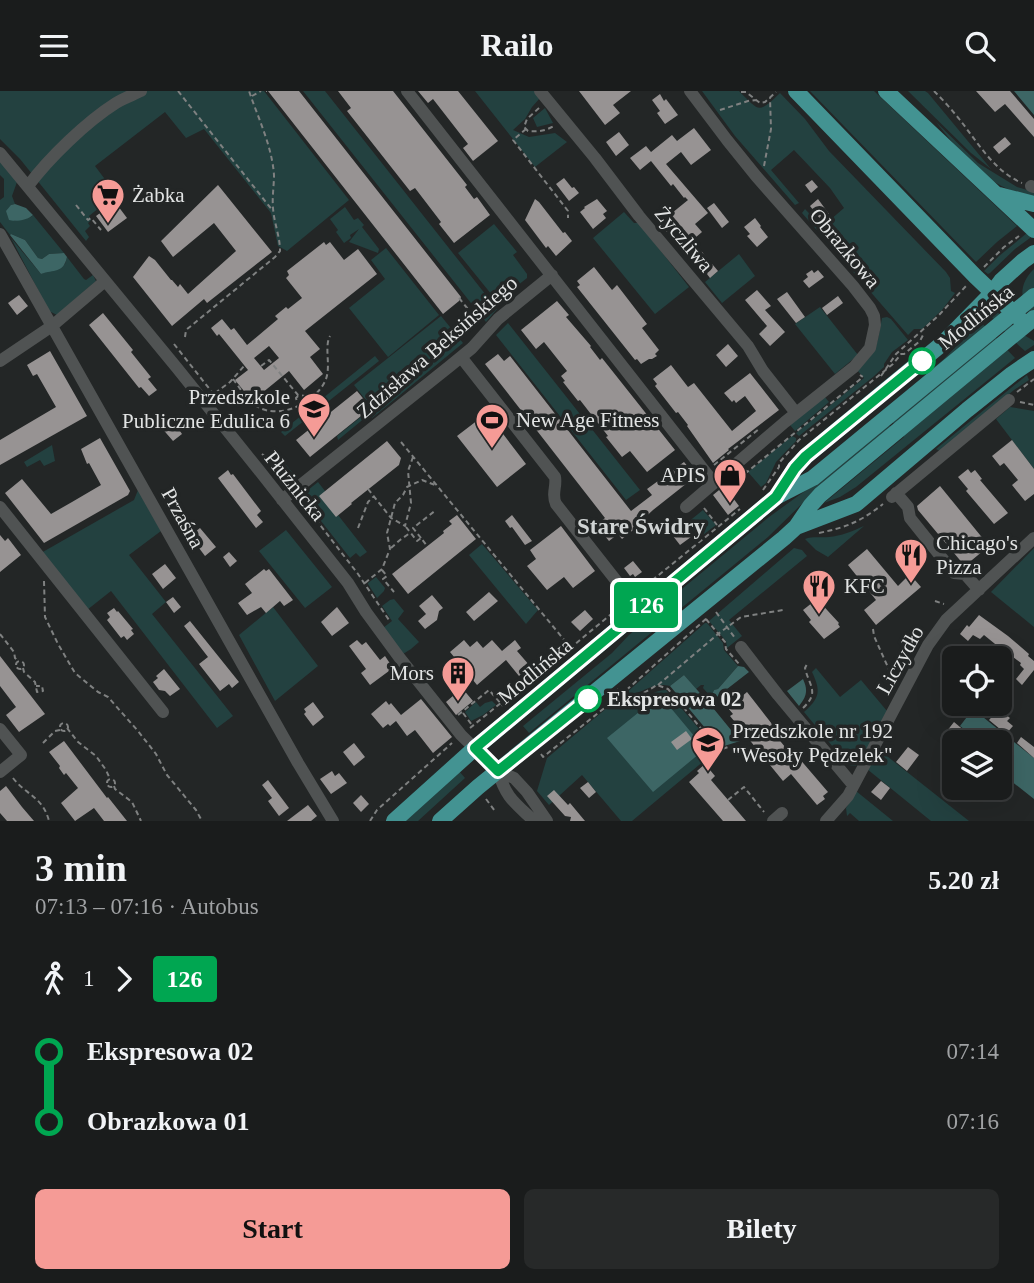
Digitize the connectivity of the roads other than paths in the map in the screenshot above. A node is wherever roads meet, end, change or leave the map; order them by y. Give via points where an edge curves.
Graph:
1 (141, 91) edge
2 (407, 91) edge
3 (540, 91) edge
4 (690, 91) edge
5 (796, 91) edge
6 (886, 91) edge
7 (0, 153) edge
8 (28, 186) junction
9 (994, 194) junction
10 (1034, 204) edge
11 (1028, 232) edge
12 (0, 234) edge
13 (1034, 253) edge
14 (552, 275) junction
15 (105, 281) junction
16 (992, 293) junction
17 (1034, 296) edge
18 (1034, 318) edge
19 (52, 326) junction
20 (1034, 328) edge
21 (461, 357) junction
22 (1034, 359) edge
23 (0, 361) edge
24 (1009, 400) road end
25 (796, 412) junction
26 (924, 445) junction
27 (937, 460) junction
28 (714, 483) junction
29 (776, 497) junction
30 (282, 501) junction
31 (691, 502) road end
32 (0, 507) edge
33 (796, 527) junction
34 (1034, 538) edge
35 (979, 590) junction
36 (635, 605) junction
37 (741, 647) road end
38 (163, 712) dead end
39 (0, 729) edge
40 (475, 748) junction
41 (498, 771) junction
42 (5, 772) edge
43 (853, 785) junction
44 (333, 821) edge
45 (394, 821) edge
46 (440, 821) edge
47 (543, 821) edge
48 (827, 821) edge

1 - 8 street via 114,104 82,130
2 - 14 street
3 - 25 street, Życzliwa via 748,346
4 - 25 street, Obrazkowa via 874,316 872,341 864,356
5 - 16 main road
6 - 9 main road
7 - 8 street, Płużnicka
8 - 15 street, Płużnicka
9 - 10 main road
9 - 11 main road
12 - 19 street, Przaśna
13 - 16 main road
14 - 21 street, Zdzisława Beksińskiego
14 - 28 street
15 - 19 street
15 - 30 street, Płużnicka
16 - 20 main road
16 - 29 main road via 933,352 806,456
17 - 29 main road, Modlińska via 813,478
18 - 33 main road, Modlińska via 820,495
19 - 23 street
19 - 44 street, Przaśna
21 - 30 street, Zdzisława Beksińskiego
21 - 36 street via 555,477 556,504
22 - 26 main road
24 - 27 street
25 - 28 street, Obrazkowa
26 - 27 street
26 - 33 main road via 856,504
27 - 35 street via 894,495 908,507 910,518 954,573 965,574
28 - 31 street, Obrazkowa
29 - 36 main road, Modlińska
30 - 40 street, Płużnicka via 348,583 399,657
32 - 38 street
33 - 41 main road, Modlińska
34 - 35 street, Liczydło
35 - 43 street, Liczydło via 946,619 928,645
36 - 40 main road, Modlińska
37 - 43 street
39 - 42 street via 21,755
40 - 41 street, Płużnicka
40 - 45 main road, Modlińska
41 - 46 main road, Modlińska
41 - 47 street, Płużnicka via 514,778 527,792
43 - 48 street, Liczydło

